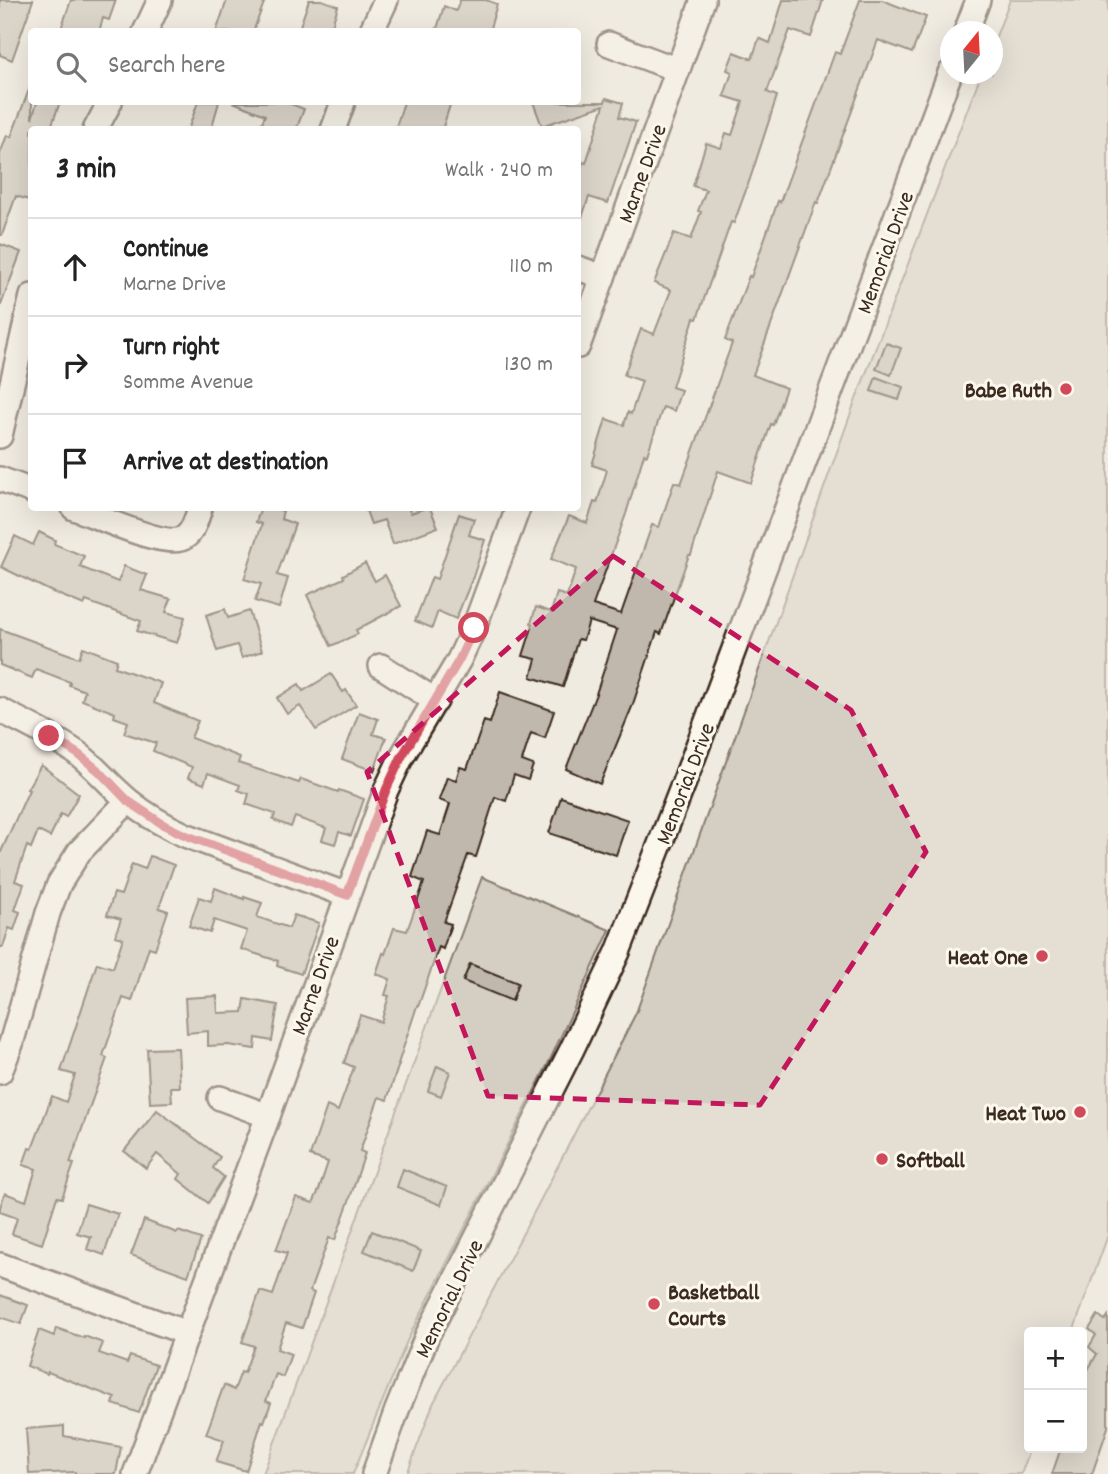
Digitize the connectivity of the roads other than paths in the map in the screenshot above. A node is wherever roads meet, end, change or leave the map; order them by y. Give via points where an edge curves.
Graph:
1 (160, 0) edge
2 (386, 0) edge
3 (703, 0) edge
4 (978, 0) edge
5 (970, 21) edge
6 (147, 28) edge
7 (373, 28) edge
8 (609, 44) dead end
9 (678, 69) junction
10 (946, 84) edge
11 (108, 105) edge
12 (342, 105) edge
13 (98, 126) edge
14 (334, 126) edge
15 (581, 269) edge
16 (603, 277) junction
17 (28, 314) edge
18 (581, 337) edge
19 (0, 436) edge
20 (0, 479) edge
21 (28, 490) edge
22 (82, 511) edge
23 (199, 511) edge
24 (517, 511) edge
25 (381, 666) dead end
26 (436, 701) junction
27 (0, 710) edge
28 (128, 801) junction
29 (347, 895) junction
30 (0, 1072) edge
31 (220, 1098) dead end
32 (268, 1116) junction
33 (0, 1265) edge
34 (187, 1334) junction
35 (135, 1474) edge
36 (374, 1474) edge

1 - 6 street
2 - 7 street
3 - 9 street, Marne Drive
4 - 5 street
8 - 9 street
9 - 16 street, Marne Drive
10 - 36 street, Memorial Drive via 618,952 428,1336
11 - 13 street
12 - 14 street
15 - 16 street
16 - 18 street, Marne Drive
17 - 19 street
20 - 21 street
22 - 23 street via 162,540 177,541 192,527
24 - 26 street, Marne Drive via 474,628
25 - 26 street
26 - 29 street, Marne Drive via 386,790
27 - 28 street via 78,754
28 - 29 street via 185,835
28 - 30 street via 79,852 59,884
29 - 32 street, Marne Drive
31 - 32 street
32 - 34 street, Marne Drive
33 - 34 street
34 - 35 street, Marne Drive

